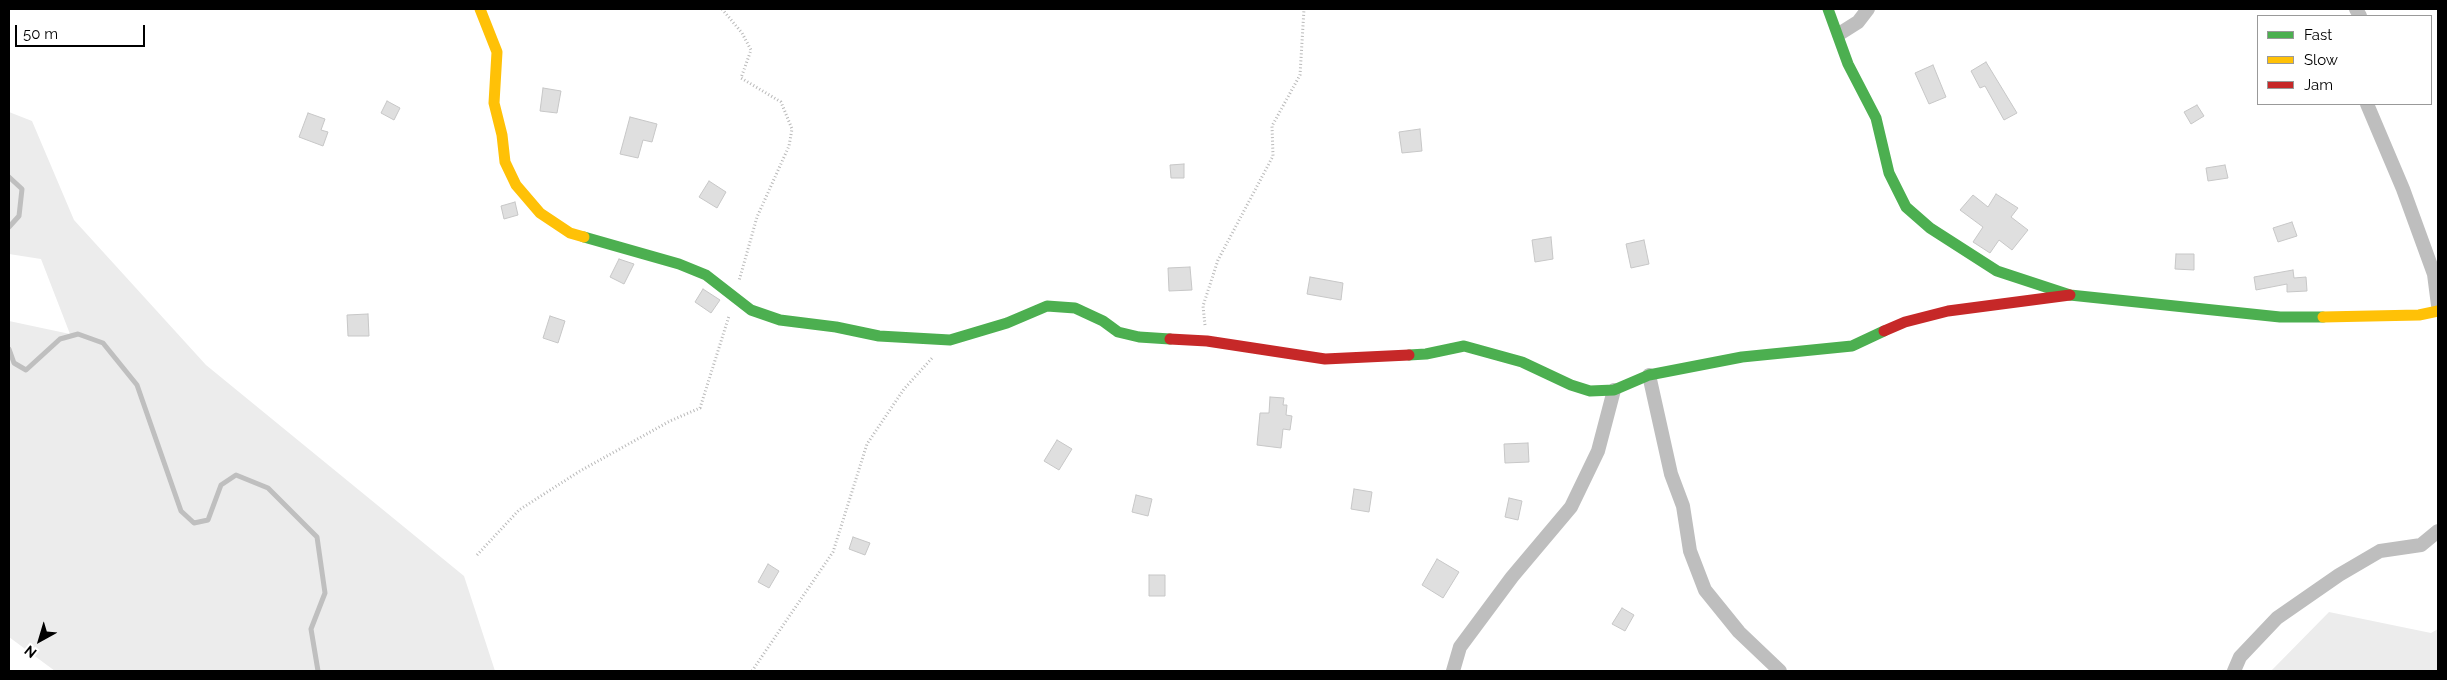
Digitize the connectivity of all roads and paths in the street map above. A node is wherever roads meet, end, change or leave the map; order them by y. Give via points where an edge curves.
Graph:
1 (480, 9) edge
2 (722, 9) edge
3 (1304, 9) edge
4 (1828, 9) edge
5 (1868, 9) edge
6 (1839, 34) junction
7 (2367, 105) edge
8 (2070, 295) junction
9 (735, 297) junction
10 (2438, 304) edge
11 (2438, 311) edge
12 (950, 340) junction
13 (1206, 341) junction
14 (1649, 375) junction
15 (1614, 390) junction
16 (2438, 531) edge
17 (477, 555) dead end
18 (752, 671) edge
19 (1453, 671) edge
20 (1780, 671) edge
21 (2234, 671) edge

1 - 9 street via 497,52 494,103 506,162 516,185 540,213 570,233 679,264 706,275
2 - 9 path via 751,50 741,78 781,102 792,129 789,146 757,217
3 - 13 path via 1300,75 1272,126 1273,156 1218,260 1203,306
4 - 6 street
5 - 6 street via 1858,22
6 - 8 street via 1848,64 1876,118 1889,173 1906,207 1930,228 1997,271
7 - 10 street via 2434,274
8 - 11 street via 2280,317 2419,315
8 - 14 street via 1948,310 1905,322 1852,346 1742,357
9 - 12 street via 751,310 780,320 836,326 879,336
9 - 17 path via 700,408 580,471 519,510
12 - 13 street via 1047,306 1075,308 1118,332 1138,337
12 - 18 path via 904,388 868,444 833,552
13 - 15 street via 1325,359 1426,354 1464,346 1522,362 1590,391
14 - 15 street
14 - 20 street via 1671,474 1683,506 1690,551 1705,590 1739,632
15 - 19 street via 1598,451 1571,507 1512,577 1460,647
16 - 21 street via 2421,545 2380,551 2339,575 2277,618 2240,658

